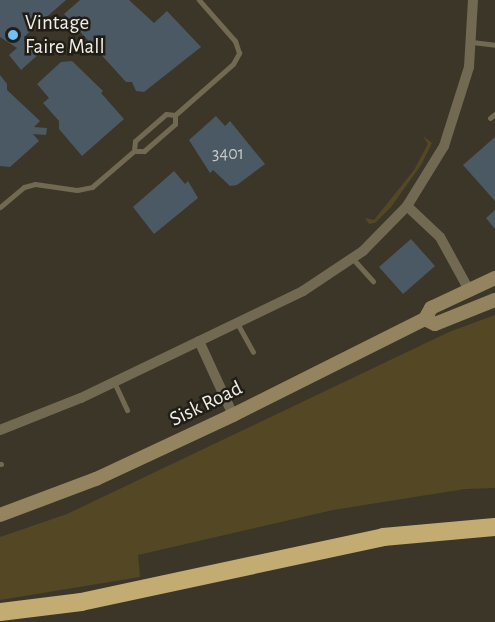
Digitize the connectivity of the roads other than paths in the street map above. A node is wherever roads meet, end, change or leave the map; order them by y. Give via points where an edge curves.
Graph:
1 (200, 0) edge
2 (473, 0) edge
3 (472, 42) junction
4 (495, 45) edge
5 (175, 115) junction
6 (134, 151) junction
7 (406, 206) junction
8 (0, 207) edge
9 (353, 260) junction
10 (495, 278) edge
11 (373, 281) dead end
12 (469, 290) junction
13 (495, 300) edge
14 (425, 319) junction
15 (237, 323) junction
16 (199, 341) junction
17 (253, 352) dead end
18 (114, 381) junction
19 (127, 410) dead end
20 (233, 415) junction
21 (0, 430) edge
22 (0, 515) edge
23 (495, 527) edge
24 (0, 612) edge

1 - 5 lane via 235,41 239,53 233,64
2 - 3 street
3 - 4 lane
3 - 7 street via 465,84 450,131 430,173
5 - 6 lane via 175,124 144,151
5 - 6 lane via 166,114 135,141
6 - 8 lane via 88,189 35,184 24,187
7 - 9 street
7 - 12 street via 440,237
9 - 11 lane
9 - 15 street via 316,284
10 - 12 main road, Sisk Road
12 - 14 main road, Sisk Road via 431,308
13 - 14 main road, Sisk Road via 435,324
14 - 20 main road, Sisk Road
15 - 16 street
15 - 17 lane
16 - 18 street
16 - 20 street
18 - 19 lane
18 - 21 street
20 - 22 main road, Sisk Road via 96,479
23 - 24 highway via 383,537 81,602

